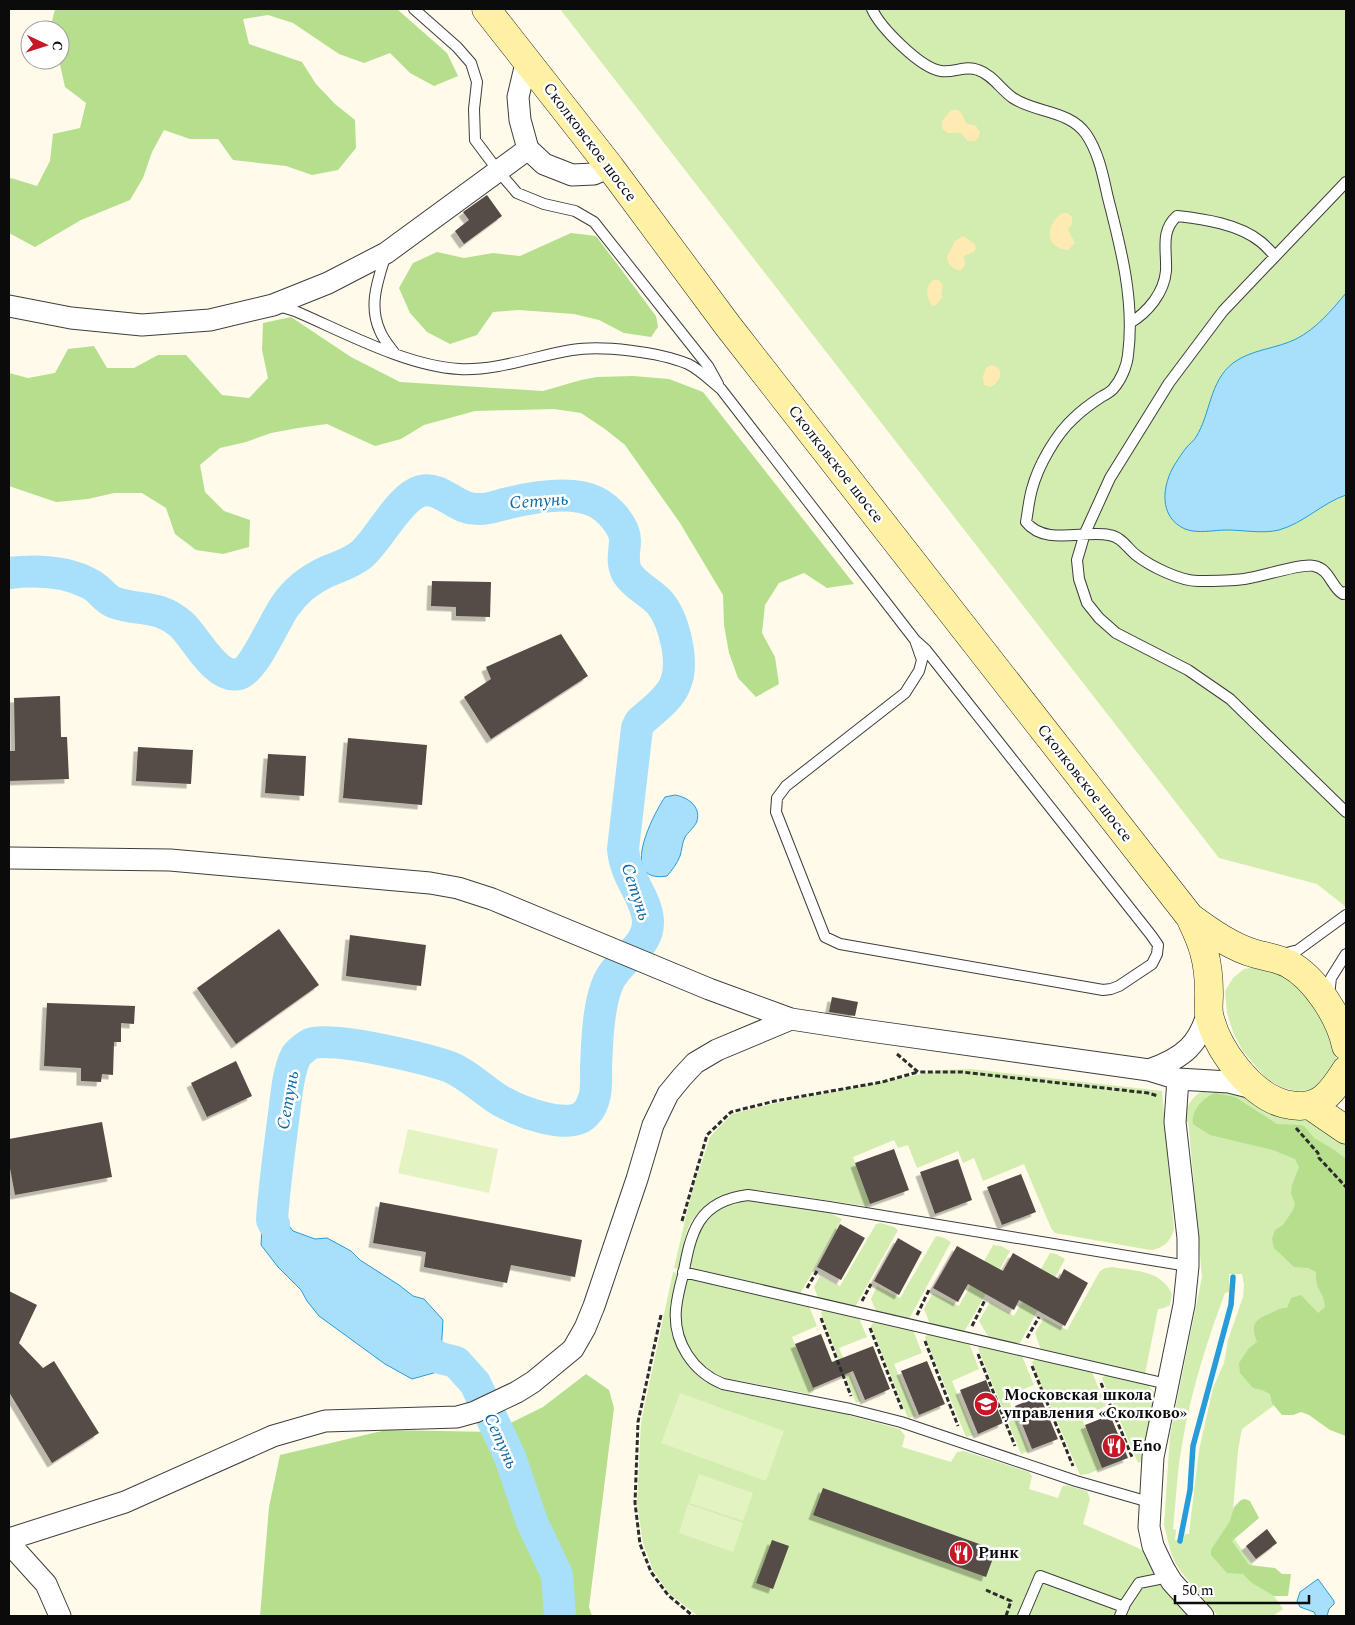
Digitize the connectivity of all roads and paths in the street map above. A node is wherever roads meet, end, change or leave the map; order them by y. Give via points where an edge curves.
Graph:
1 (414, 9) edge
2 (486, 9) edge
3 (872, 9) edge
4 (527, 59) junction
5 (528, 149) junction
6 (610, 167) junction
7 (499, 172) junction
8 (1346, 182) edge
9 (386, 253) junction
10 (1275, 256) junction
11 (273, 305) junction
12 (9, 306) edge
13 (1130, 324) junction
14 (395, 354) junction
15 (721, 389) junction
16 (1085, 533) junction
17 (1346, 592) edge
18 (915, 640) junction
19 (1346, 812) edge
20 (9, 858) edge
21 (1346, 915) edge
22 (1190, 917) junction
23 (1346, 954) edge
24 (1262, 955) junction
25 (1209, 1002) junction
26 (1329, 1004) junction
27 (791, 1018) junction
28 (882, 1033) junction
29 (1346, 1046) edge
30 (1149, 1070) junction
31 (1346, 1070) edge
32 (918, 1072) junction
33 (1178, 1079) junction
34 (1257, 1089) junction
35 (1161, 1097) dead end
36 (1302, 1115) junction
37 (1346, 1130) edge
38 (1346, 1187) edge
39 (682, 1223) dead end
40 (1188, 1266) junction
41 (683, 1272) junction
42 (929, 1290) dead end
43 (985, 1300) dead end
44 (815, 1302) junction
45 (663, 1308) dead end
46 (865, 1314) junction
47 (1039, 1317) dead end
48 (916, 1326) junction
49 (969, 1338) junction
50 (1023, 1351) junction
51 (1094, 1367) junction
52 (1168, 1384) junction
53 (852, 1399) dead end
54 (903, 1412) dead end
55 (960, 1432) dead end
56 (1016, 1449) dead end
57 (1132, 1457) dead end
58 (1073, 1467) dead end
59 (1149, 1502) junction
60 (9, 1541) edge
61 (1167, 1575) junction
62 (986, 1590) dead end
63 (1122, 1612) edge
64 (60, 1616) edge
65 (693, 1616) edge
66 (1006, 1616) edge
67 (1023, 1616) edge
68 (1203, 1616) edge

1 - 7 lane via 471,63 477,82 475,140
2 - 4 street, Сколковское шоссе
3 - 13 lane via 896,39 927,66 948,71 977,69 1014,99 1074,122 1085,132 1095,149 1119,243
4 - 5 street via 518,98
4 - 6 street, Сколковское шоссе
5 - 6 street via 544,164 572,175 594,174
5 - 7 street
6 - 22 street, Сколковское шоссе via 728,326
7 - 9 street
7 - 15 lane via 517,193 544,204 575,211 594,222 708,366
8 - 10 lane
9 - 11 street via 328,283
9 - 14 lane via 374,292 374,311 380,331
10 - 13 lane via 1262,242 1248,234 1228,226 1177,216 1166,232 1166,272 1162,287 1142,316
10 - 16 lane via 1223,311 1169,383 1110,478
11 - 12 street via 210,320 142,324 71,318
11 - 14 lane via 295,311
13 - 16 lane via 1128,356 1113,390 1066,425 1042,463 1032,488 1026,522 1031,529 1060,536
14 - 15 lane via 428,365 460,369 488,368 574,350 607,349 658,355 689,365
15 - 18 lane
16 - 17 lane via 1118,538 1135,555 1181,578 1196,581 1244,579 1304,565 1316,566 1326,572 1339,592
16 - 19 lane via 1077,560 1079,579 1086,603 1099,618 1116,633 1188,670 1230,699
18 - 18 lane via 1158,945 1152,964 1119,986 1103,990 840,944 825,937 776,812 777,798 786,786 905,693 922,660
20 - 27 street via 170,860 430,882 492,899 709,989
21 - 24 lane via 1298,950
22 - 24 street via 1209,930
22 - 25 street via 1204,952
23 - 26 lane via 1331,978
24 - 25 street via 1238,959 1219,974
24 - 26 street via 1301,971
25 - 30 street via 1194,1044 1164,1065
25 - 34 street via 1220,1044
26 - 29 street
27 - 28 street
27 - 60 street via 695,1063 668,1094 653,1125 585,1328 573,1349 533,1382 475,1412 457,1417 325,1421 273,1436 125,1502
28 - 30 street
28 - 32 path via 894,1050
30 - 33 street
31 - 36 street via 1334,1090
32 - 35 path via 962,1072
32 - 39 path via 731,1112 707,1135
33 - 34 street via 1229,1082
33 - 40 street via 1175,1122 1188,1238
34 - 36 street via 1282,1103 1296,1106
36 - 37 street
36 - 38 path via 1319,1158
40 - 41 lane via 748,1195 723,1202 699,1221 693,1231
40 - 52 street via 1184,1305
41 - 44 lane
41 - 59 lane via 676,1308 678,1334 696,1367 714,1380 901,1422
42 - 48 path
43 - 49 path
44 - 46 lane
44 - 53 path
45 - 65 path via 638,1422 635,1503 640,1544 651,1572 668,1595
46 - 48 lane
46 - 54 path
47 - 50 path
48 - 49 lane
48 - 55 path
49 - 50 lane
49 - 56 path
50 - 51 lane
50 - 58 path
51 - 52 lane
51 - 57 path
52 - 59 street via 1153,1457
59 - 61 street via 1153,1546
60 - 64 street via 46,1584
61 - 63 lane via 1139,1583
61 - 68 street
62 - 66 path via 1011,1601
63 - 67 lane via 1040,1576

